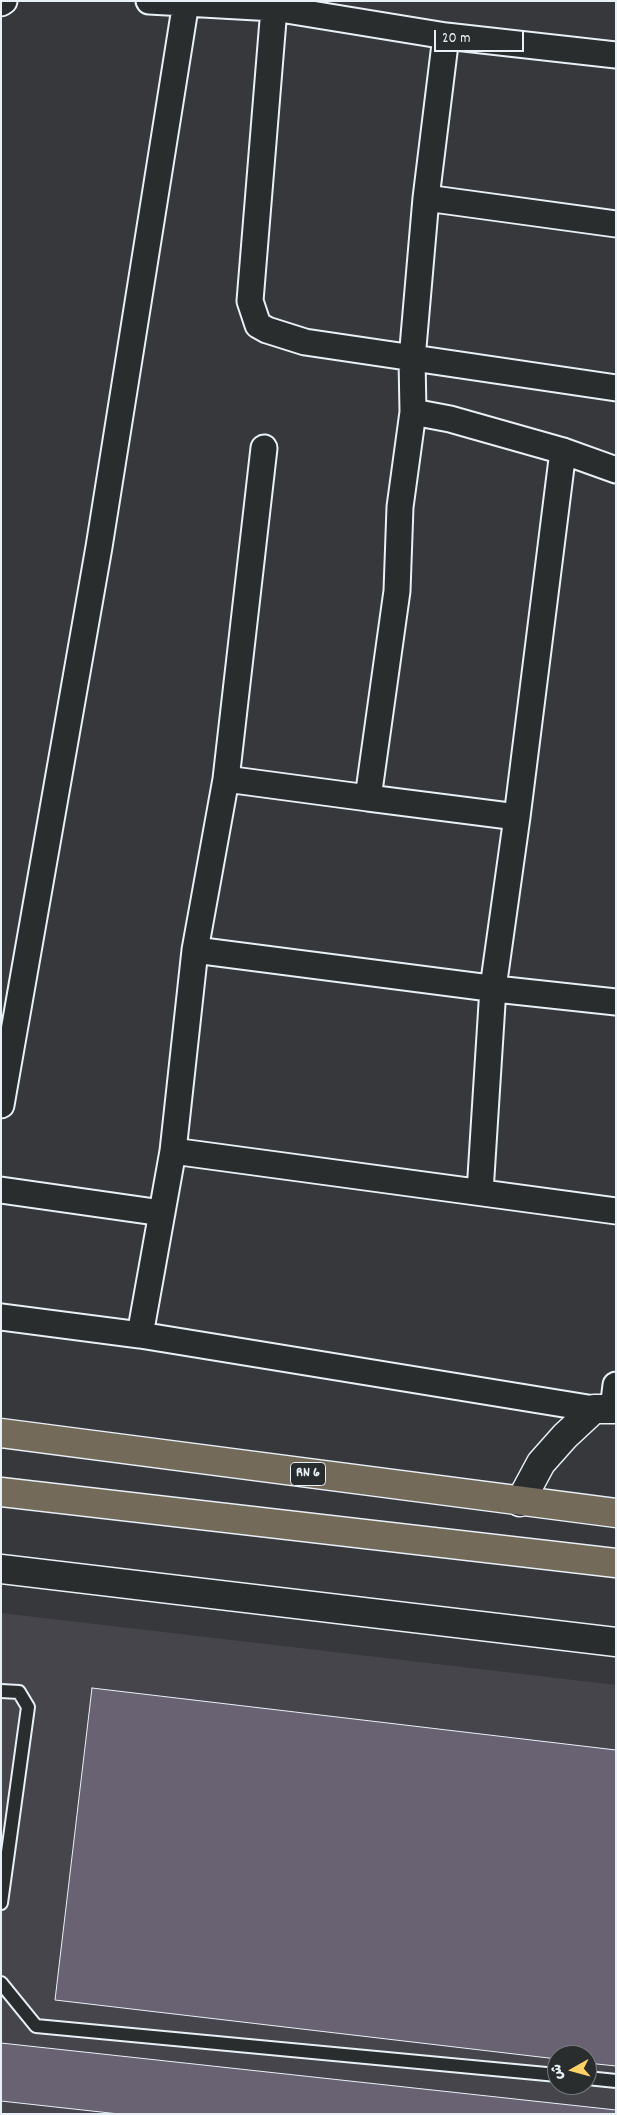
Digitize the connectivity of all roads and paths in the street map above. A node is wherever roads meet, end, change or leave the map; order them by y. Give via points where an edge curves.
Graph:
1 (149, 1) edge
2 (186, 2) edge
3 (274, 8) junction
4 (446, 36) junction
5 (616, 55) edge
6 (426, 198) junction
7 (616, 224) edge
8 (412, 359) junction
9 (616, 388) edge
10 (413, 412) junction
11 (264, 448) dead end
12 (564, 451) junction
13 (616, 470) edge
14 (226, 779) junction
15 (368, 798) junction
16 (517, 817) junction
17 (195, 950) junction
18 (493, 988) junction
19 (616, 1002) edge
20 (1, 1104) edge
21 (173, 1151) junction
22 (1, 1190) edge
23 (480, 1192) junction
24 (616, 1211) edge
25 (162, 1213) junction
26 (1, 1317) edge
27 (140, 1335) junction
28 (610, 1403) edge
29 (1, 1433) edge
30 (1, 1492) edge
31 (520, 1502) junction
32 (616, 1513) edge
33 (616, 1563) edge
34 (1, 1569) edge
35 (616, 1642) edge
36 (1, 1691) edge
37 (1, 1903) edge
38 (1, 1983) edge
39 (547, 2074) edge
40 (597, 2079) edge
41 (616, 2081) edge

1 - 2 street
2 - 3 street
2 - 20 street via 99,547
3 - 4 street
3 - 8 street via 250,301 254,315 258,325 267,330 305,342
4 - 5 street
4 - 6 street
6 - 7 street
6 - 8 street
8 - 9 street
8 - 10 street
10 - 12 street
10 - 15 street via 400,507 397,590
11 - 14 street
12 - 13 street
12 - 16 street
14 - 15 street
14 - 17 street
15 - 16 street
16 - 18 street
17 - 18 street
17 - 21 street
18 - 19 street
18 - 23 street
21 - 23 street
21 - 25 street
22 - 25 street
23 - 24 street
25 - 27 street
26 - 27 street
27 - 28 street
28 - 31 main road via 541,1463
29 - 31 main road, RN 6
30 - 33 main road
31 - 32 main road, RN 6
34 - 35 main road
36 - 37 lane via 19,1692 28,1707
38 - 39 lane via 36,2026
40 - 41 lane

